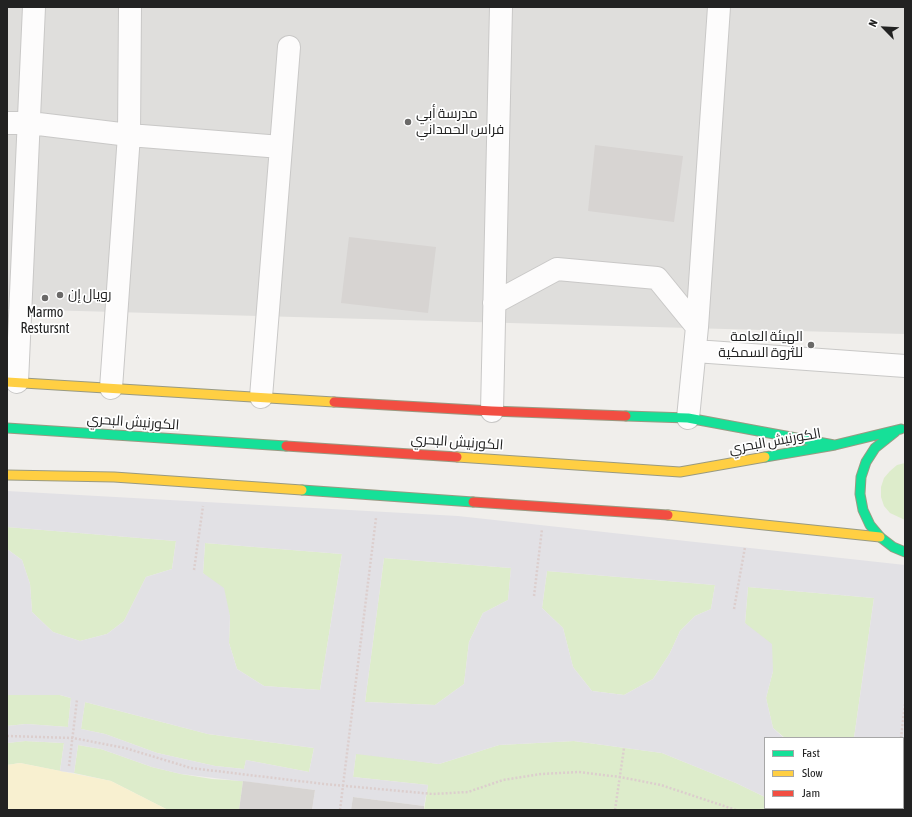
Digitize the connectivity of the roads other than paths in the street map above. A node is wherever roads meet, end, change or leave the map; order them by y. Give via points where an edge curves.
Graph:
1 (34, 7) edge
2 (130, 7) edge
3 (501, 7) edge
4 (719, 7) edge
5 (289, 47) dead end
6 (7, 123) edge
7 (30, 123) junction
8 (129, 135) junction
9 (282, 147) junction
10 (494, 303) junction
11 (697, 327) junction
12 (695, 351) junction
13 (905, 366) edge
14 (12, 382) edge
15 (111, 388) junction
16 (261, 397) junction
17 (492, 411) junction
18 (688, 418) junction
19 (7, 428) edge
20 (903, 428) edge
21 (835, 445) junction
22 (7, 475) edge
23 (880, 537) junction
24 (905, 552) edge

1 - 7 street
2 - 8 street
3 - 10 street
4 - 11 street
5 - 9 street
6 - 7 street
7 - 8 street
7 - 14 street
8 - 9 street
8 - 15 street
9 - 16 street
10 - 11 street via 557,269 657,278
10 - 17 street
11 - 12 street
12 - 13 street
12 - 18 street
14 - 15 main road
15 - 16 main road
16 - 17 main road
17 - 18 main road
18 - 21 main road
19 - 21 main road, الكورنيش البحري via 680,472
20 - 21 main road, الكورنيش البحري
20 - 23 main road via 875,448 866,462 861,477 860,494 863,510
22 - 23 main road via 114,478 653,514
23 - 24 main road

